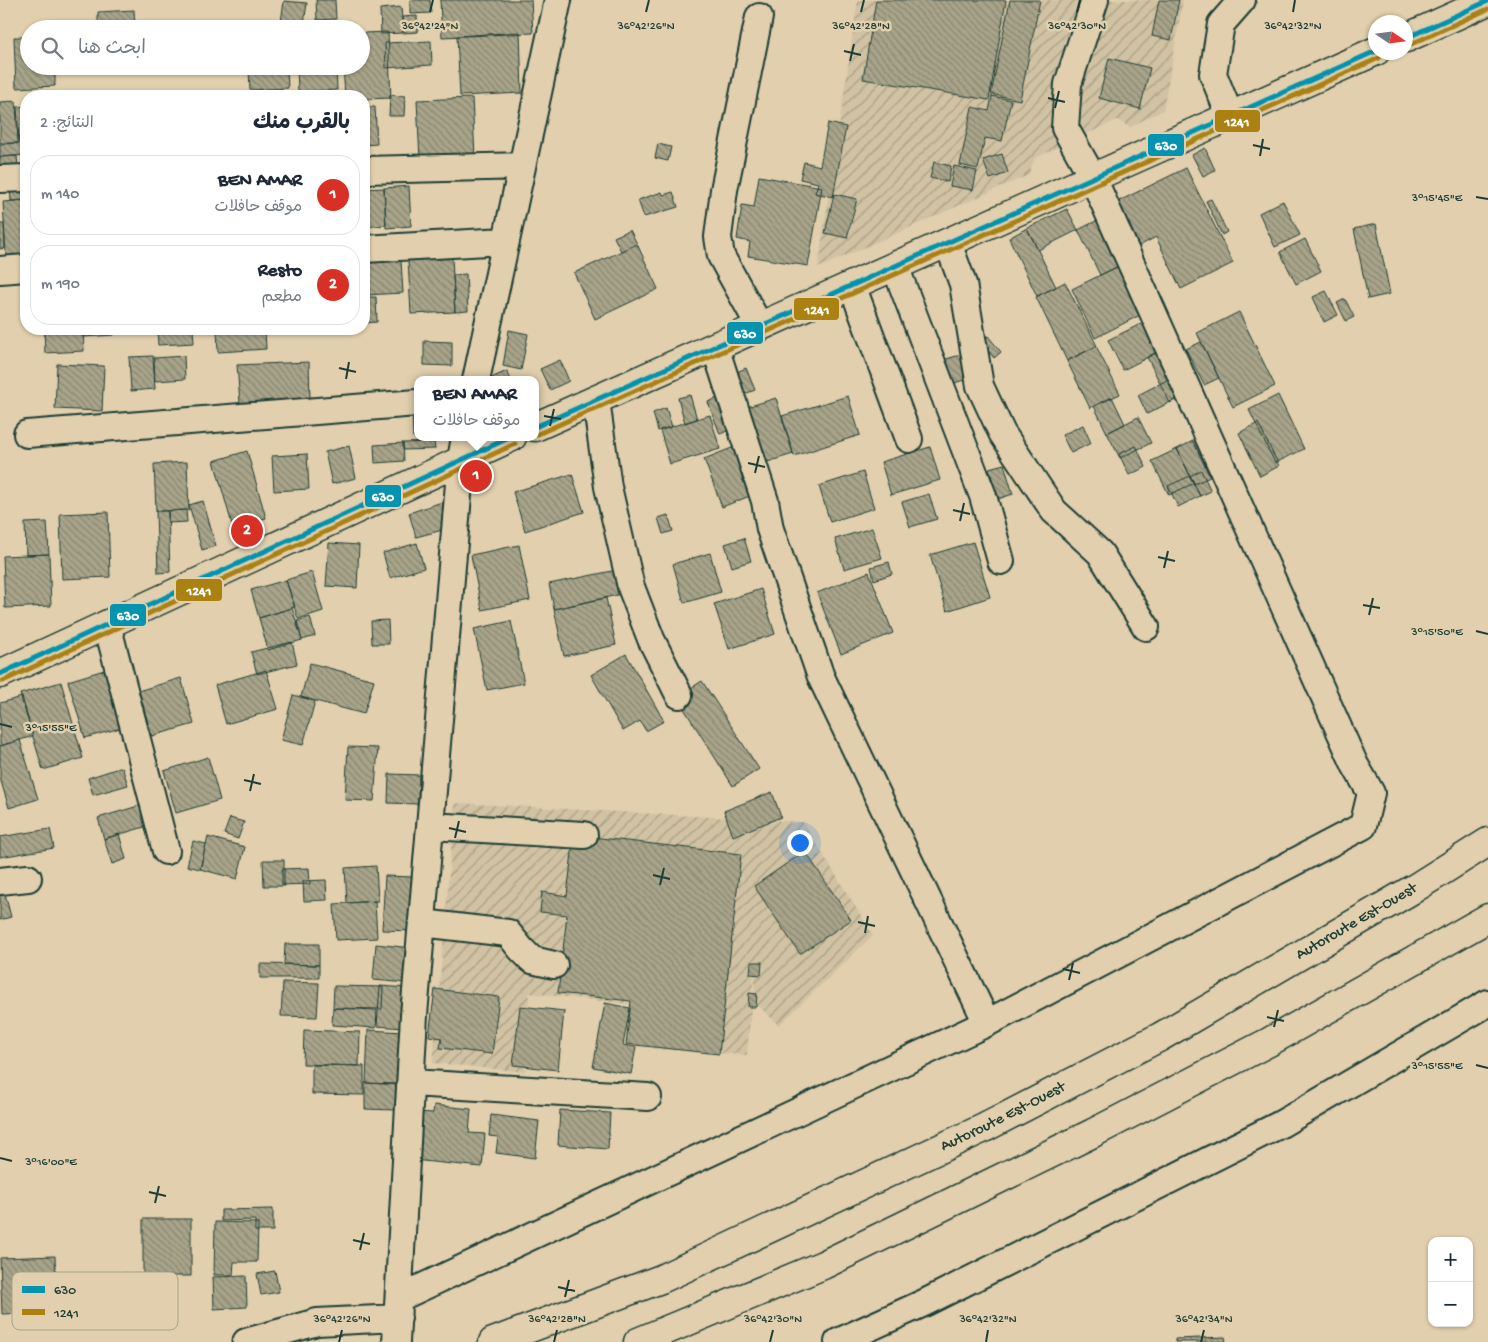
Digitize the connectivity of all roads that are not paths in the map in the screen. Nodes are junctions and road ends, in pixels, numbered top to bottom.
1 (558, 0) edge
2 (1095, 0) edge
3 (1242, 0) edge
4 (1488, 0) edge
5 (759, 17) dead end
6 (1413, 35) edge
7 (1368, 55) edge
8 (1230, 116) junction
9 (522, 166) junction
10 (370, 170) edge
11 (0, 178) edge
12 (20, 178) edge
13 (1093, 178) junction
14 (506, 241) junction
15 (948, 242) junction
16 (370, 249) edge
17 (895, 266) junction
18 (20, 268) edge
19 (0, 270) edge
20 (852, 285) junction
21 (760, 327) junction
22 (715, 347) junction
23 (477, 376) edge
24 (596, 400) junction
25 (414, 403) edge
26 (539, 425) edge
27 (27, 434) dead end
28 (908, 439) dead end
29 (496, 441) edge
30 (463, 449) edge
31 (1001, 561) dead end
32 (107, 624) junction
33 (1146, 627) dead end
34 (0, 674) edge
35 (679, 695) dead end
36 (430, 826) junction
37 (584, 835) dead end
38 (1488, 842) edge
39 (166, 852) dead end
40 (28, 878) dead end
41 (0, 881) edge
42 (1488, 918) edge
43 (422, 923) junction
44 (554, 965) dead end
45 (1488, 1003) edge
46 (988, 1023) junction
47 (411, 1083) junction
48 (648, 1097) dead end
49 (398, 1319) edge
50 (246, 1342) edge
51 (493, 1342) edge
52 (638, 1342) edge
53 (838, 1342) edge

1 - 9 street
2 - 13 street
3 - 8 street
4 - 6 main road
5 - 21 street
7 - 8 main road
8 - 13 main road
9 - 10 street
9 - 14 street
11 - 12 street
13 - 15 main road
13 - 46 street
14 - 16 street
14 - 23 street
15 - 17 main road
15 - 33 street
17 - 20 main road
17 - 31 street
18 - 19 street
20 - 21 main road
20 - 28 street
21 - 22 main road
22 - 24 main road
22 - 46 street
24 - 26 main road
24 - 35 street
25 - 27 street
29 - 30 main road
30 - 32 main road
30 - 36 street
32 - 34 main road
32 - 39 street
36 - 37 street
36 - 43 street
38 - 51 main road, Autoroute Est-Ouest
40 - 41 street
42 - 52 main road
43 - 44 street
43 - 47 street
45 - 53 street
46 - 49 street
47 - 48 street
47 - 49 street
49 - 50 street

